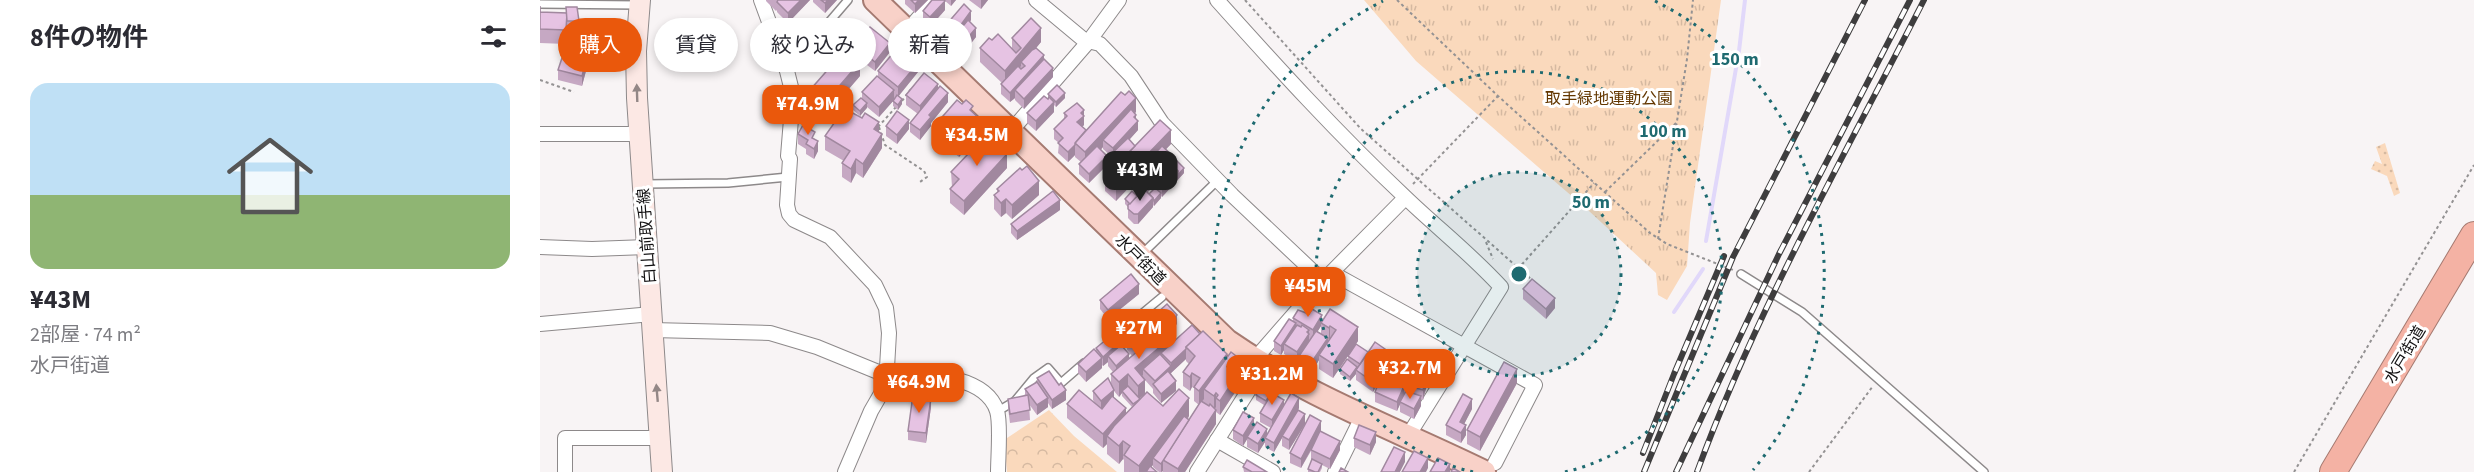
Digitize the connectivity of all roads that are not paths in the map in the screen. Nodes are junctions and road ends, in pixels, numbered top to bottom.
1 (761, 0) edge
2 (848, 0) edge
3 (875, 0) edge
4 (934, 0) edge
5 (1036, 0) edge
6 (1119, 0) edge
7 (1217, 0) edge
8 (640, 2) edge
9 (540, 4) edge
10 (768, 18) edge
11 (833, 18) edge
12 (895, 18) edge
13 (918, 18) edge
14 (1089, 41) junction
15 (787, 72) edge
16 (950, 72) edge
17 (1011, 132) junction
18 (540, 134) edge
19 (639, 134) junction
20 (788, 177) junction
21 (1218, 180) junction
22 (642, 184) junction
23 (1405, 198) junction
24 (2474, 235) edge
25 (540, 247) edge
26 (647, 247) junction
27 (1138, 257) junction
28 (2474, 268) edge
29 (1741, 274) road end
30 (1327, 277) junction
31 (1162, 297) dead end
32 (652, 322) junction
33 (540, 324) edge
34 (1111, 340) edge
35 (1465, 347) junction
36 (1094, 354) edge
37 (1259, 363) junction
38 (888, 374) junction
39 (998, 411) junction
40 (1363, 415) junction
41 (1408, 436) junction
42 (661, 438) junction
43 (1217, 440) junction
44 (1490, 467) edge
45 (565, 472) edge
46 (662, 472) edge
47 (845, 472) edge
48 (998, 472) edge
49 (1197, 472) edge
50 (1272, 472) edge
51 (1335, 472) edge
52 (1984, 472) edge
53 (2333, 472) edge
54 (2353, 472) edge

1 - 10 street
2 - 11 lane
3 - 12 main road, 水戸街道
4 - 13 street
5 - 14 street
6 - 14 street
7 - 23 street
8 - 9 lane
19 -> 8 main road, 白山前取手線
14 - 17 street
14 - 21 street
15 - 20 street
16 - 17 main road, 水戸街道
17 - 27 main road, 水戸街道
18 - 19 street
19 - 22 main road, 白山前取手線
20 - 22 lane
20 - 38 street
21 - 27 lane
21 - 30 street
22 - 26 main road, 白山前取手線
23 - 30 street
23 - 35 street
24 - 53 highway, 水戸街道
25 - 26 street
26 - 32 main road, 白山前取手線
27 - 37 main road, 水戸街道
28 - 54 highway, 水戸街道
29 - 52 lane
30 - 35 street
30 - 37 street
31 - 34 lane
32 - 33 street
32 - 38 street
42 -> 32 main road, 白山前取手線
35 - 41 street
35 - 44 street
36 - 39 lane
37 - 40 main road, 水戸街道
37 - 43 street
38 - 39 street
38 - 47 street
39 - 48 street
40 - 41 main road, 水戸街道
40 - 51 street
41 - 44 main road, 水戸街道
42 - 45 street
42 - 46 main road, 白山前取手線
43 - 49 street
43 - 50 street

